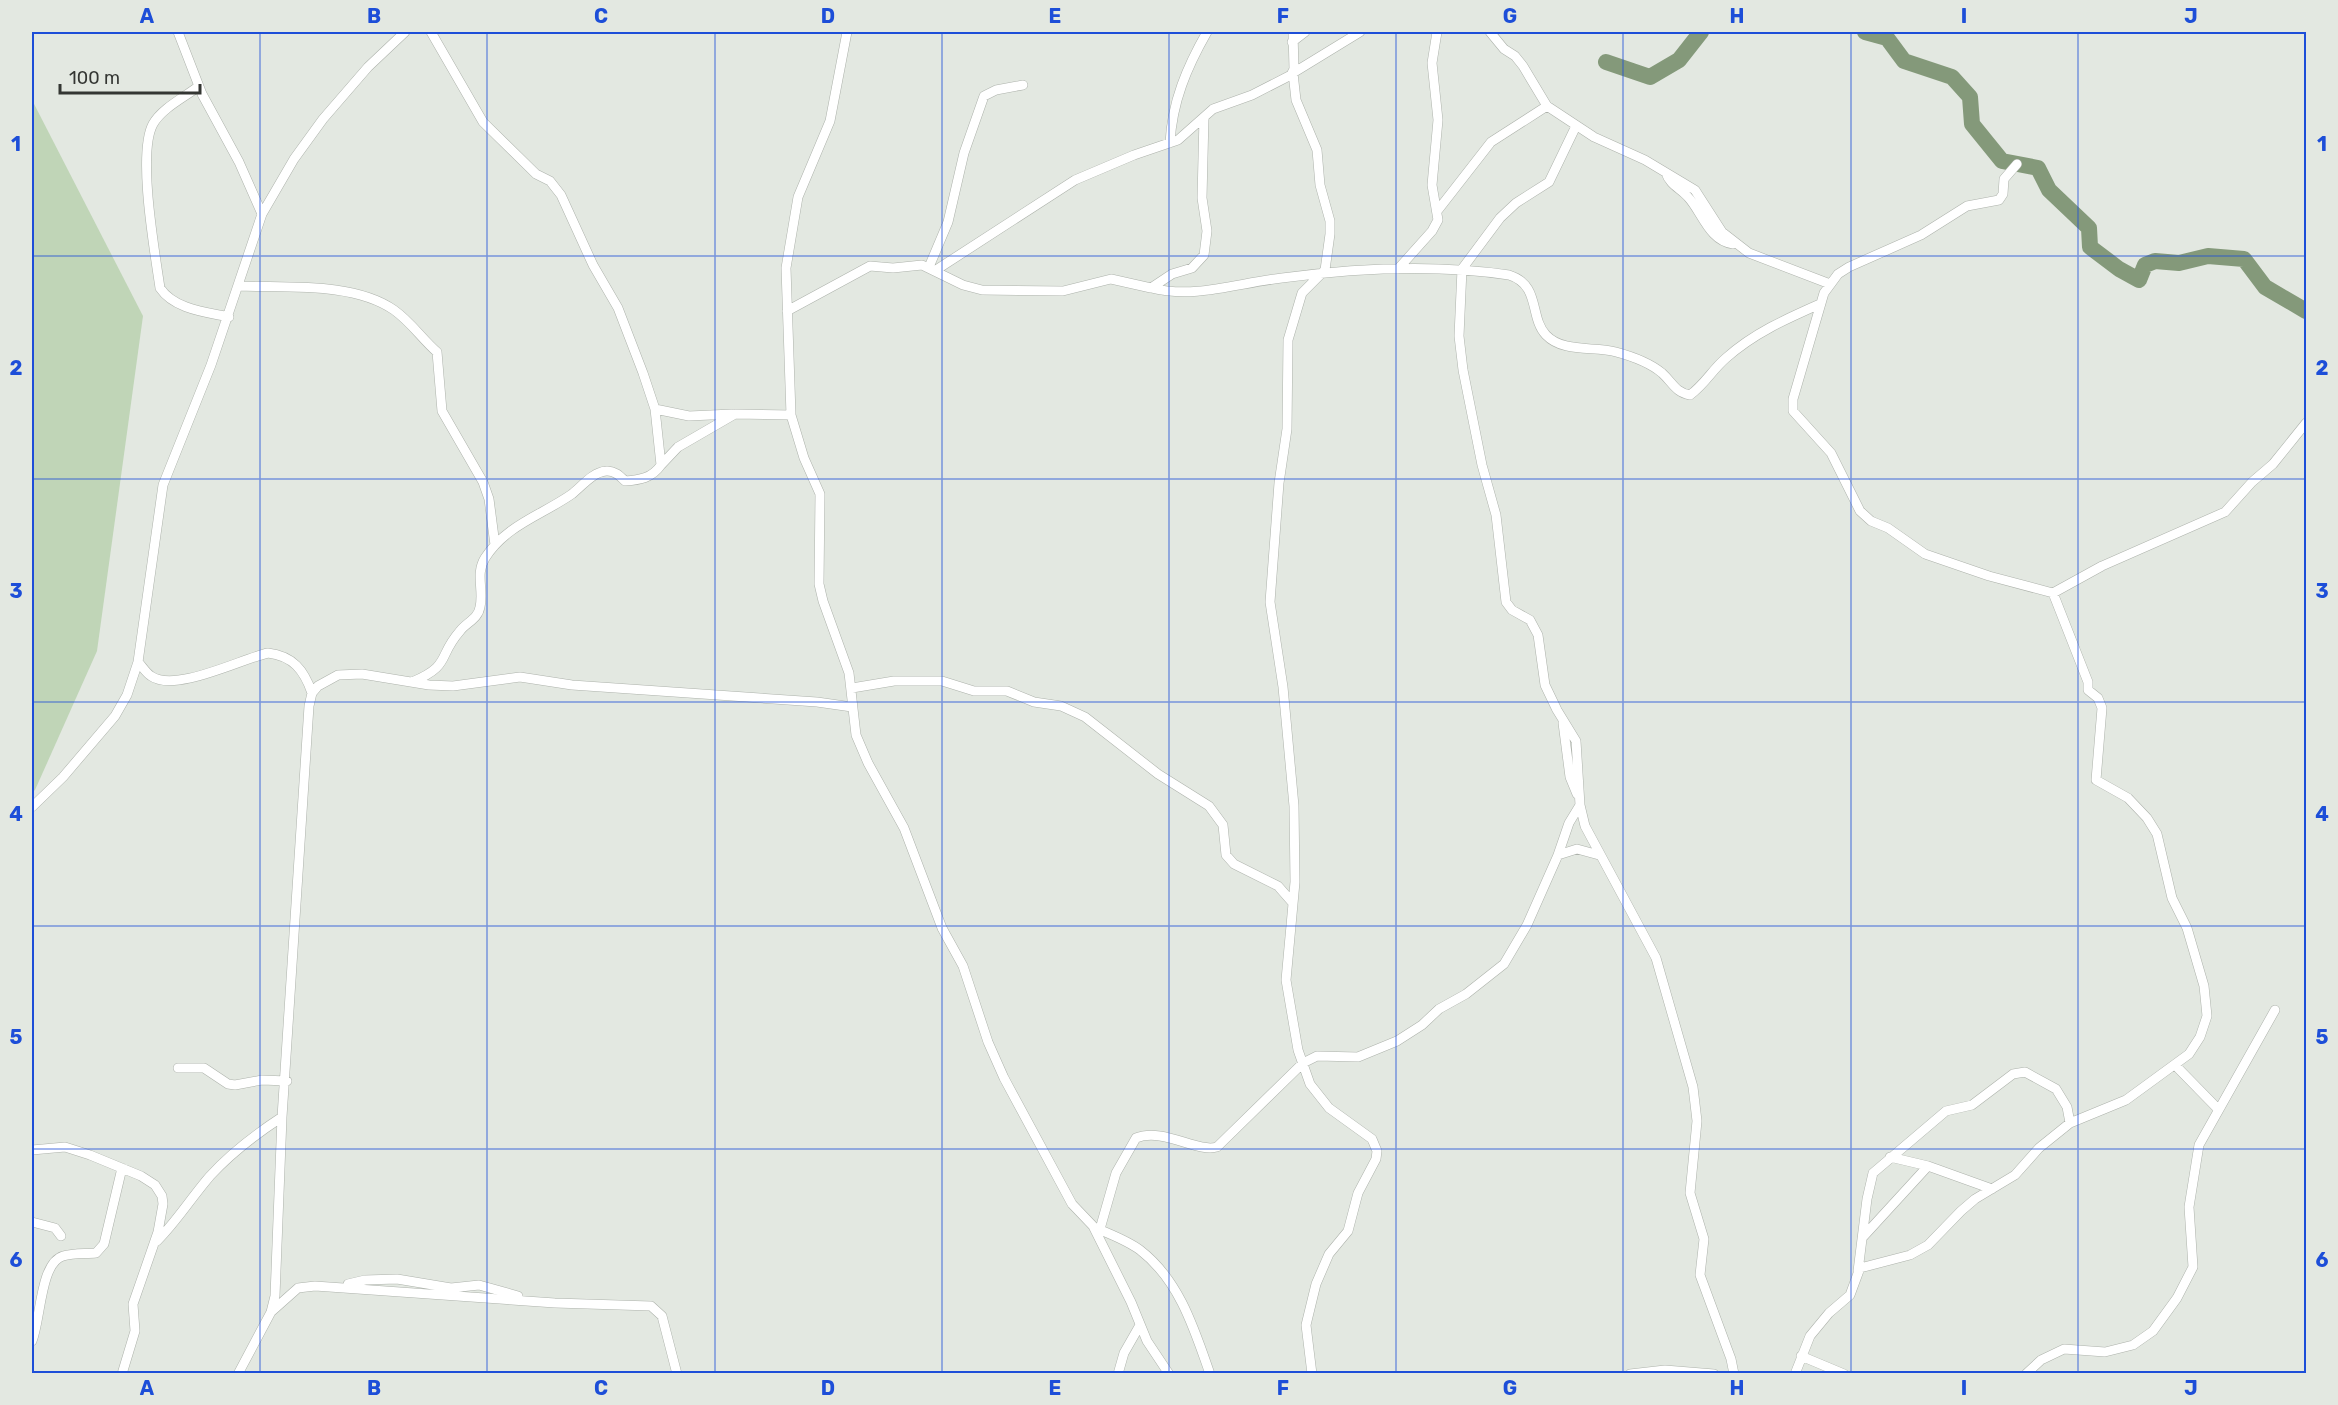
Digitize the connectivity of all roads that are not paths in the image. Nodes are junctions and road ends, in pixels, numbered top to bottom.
1 (178, 32) edge
2 (405, 32) edge
3 (431, 32) edge
4 (847, 32) edge
5 (1207, 32) edge
6 (1305, 32) edge
7 (1360, 32) edge
8 (1437, 32) edge
9 (1490, 32) edge
10 (1292, 37) edge
11 (1293, 73) junction
12 (1023, 85) dead end
13 (199, 86) junction
14 (1547, 106) junction
15 (1204, 117) junction
16 (1576, 126) junction
17 (1170, 143) junction
18 (2018, 164) dead end
19 (1438, 210) junction
20 (262, 214) junction
21 (933, 268) junction
22 (1398, 268) junction
23 (1462, 269) junction
24 (1322, 275) junction
25 (1830, 284) junction
26 (240, 286) junction
27 (1151, 288) junction
28 (1820, 304) junction
29 (787, 311) junction
30 (229, 317) junction
31 (655, 409) junction
32 (735, 414) junction
33 (791, 415) junction
34 (2307, 423) edge
35 (661, 465) junction
36 (495, 544) junction
37 (2053, 593) junction
38 (138, 662) junction
39 (412, 682) junction
40 (852, 687) junction
41 (312, 693) junction
42 (852, 707) junction
43 (1580, 802) junction
44 (32, 807) edge
45 (1558, 855) junction
46 (1599, 855) junction
47 (1292, 902) junction
48 (2276, 1010) dead end
49 (1304, 1063) junction
50 (2175, 1065) junction
51 (178, 1068) dead end
52 (286, 1081) junction
53 (2218, 1109) junction
54 (282, 1117) junction
55 (2070, 1123) junction
56 (32, 1150) edge
57 (1890, 1157) junction
58 (1928, 1166) junction
59 (122, 1168) junction
60 (1992, 1189) junction
61 (32, 1222) edge
62 (1097, 1228) junction
63 (61, 1236) dead end
64 (1862, 1238) junction
65 (155, 1243) junction
66 (1858, 1271) junction
67 (298, 1288) junction
68 (275, 1296) junction
69 (271, 1312) junction
70 (1140, 1325) junction
71 (32, 1341) edge
72 (1801, 1356) junction
73 (122, 1374) edge
74 (238, 1374) edge
75 (677, 1374) edge
76 (1118, 1374) edge
77 (1169, 1374) edge
78 (1210, 1374) edge
79 (1312, 1374) edge
80 (1630, 1374) edge
81 (1714, 1374) edge
82 (1734, 1374) edge
83 (1795, 1374) edge
84 (1844, 1374) edge
85 (2026, 1374) edge

1 - 13 street
2 - 20 street
3 - 31 street
4 - 29 street
5 - 17 street
6 - 10 street
7 - 11 street
8 - 19 street
9 - 14 street
10 - 11 street
11 - 15 street
11 - 24 street
12 - 21 street
13 - 20 street
13 - 30 street
14 - 16 street
14 - 19 street
15 - 17 street
15 - 27 street
16 - 23 street
16 - 25 street
17 - 21 street
18 - 25 street
19 - 22 street
20 - 26 street
21 - 27 street
21 - 29 street
22 - 23 street
22 - 24 street
23 - 28 street
23 - 43 street
24 - 27 street
24 - 47 street
25 - 28 street
26 - 30 street
26 - 36 street
28 - 37 street
29 - 33 street
30 - 38 street
31 - 32 street
31 - 35 street
32 - 33 street
32 - 35 street
33 - 40 street
34 - 37 street
35 - 36 street
36 - 39 street
37 - 50 street
38 - 41 street
38 - 44 street
39 - 41 street
39 - 42 street
40 - 42 street
40 - 47 street
41 - 52 street
42 - 62 street
43 - 45 street
43 - 46 street
45 - 46 street
45 - 49 street
46 - 82 street
47 - 49 street
48 - 53 street
49 - 62 street
49 - 79 street
50 - 53 street
50 - 55 street
51 - 52 street
52 - 54 street
53 - 85 street
54 - 65 street
54 - 68 street
55 - 57 street
55 - 60 street
56 - 59 street
57 - 58 street
57 - 64 street
58 - 60 street
58 - 64 street
59 - 65 street
59 - 71 street
60 - 66 street
61 - 63 street
62 - 70 street
62 - 78 street
64 - 66 street
65 - 73 street
66 - 72 street
67 - 68 street
67 - 69 street
67 - 75 street
68 - 69 street
69 - 74 street
70 - 76 street
70 - 77 street
72 - 83 street
72 - 84 street
80 - 81 street

